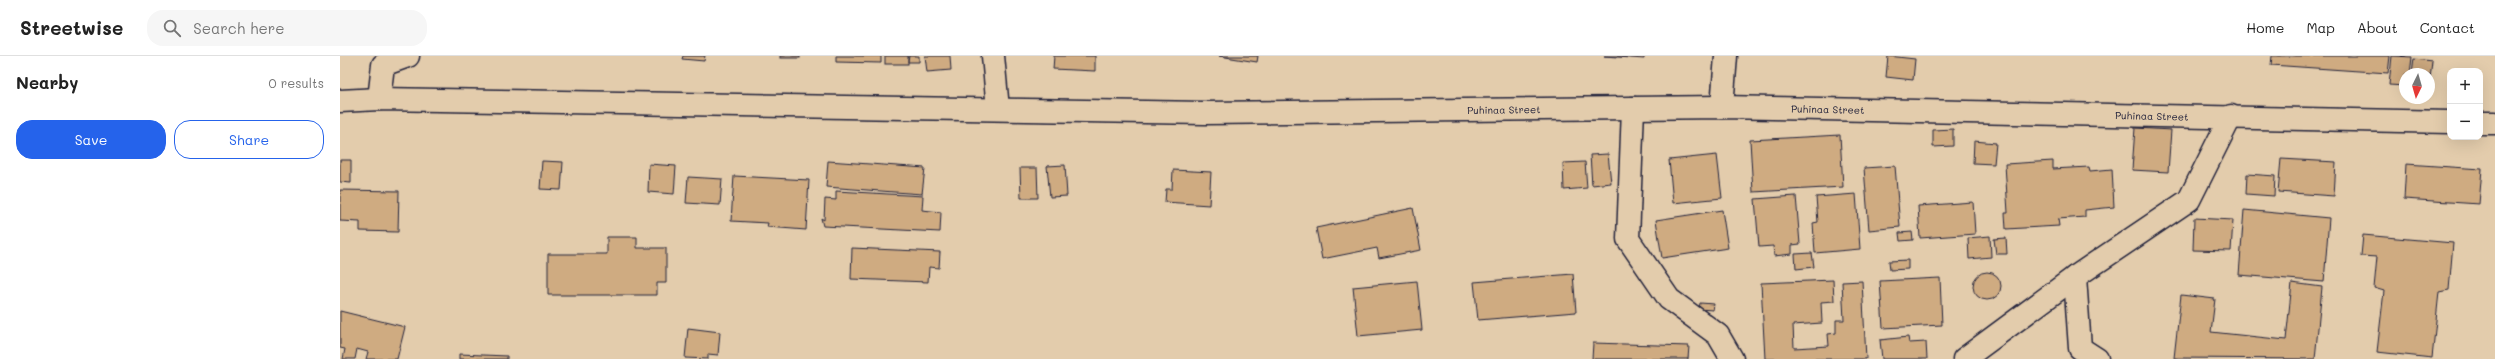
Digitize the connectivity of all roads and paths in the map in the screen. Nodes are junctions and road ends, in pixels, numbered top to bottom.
1 (408, 56) edge
2 (993, 56) edge
3 (1726, 56) edge
4 (379, 99) junction
5 (340, 101) edge
6 (1722, 107) junction
7 (1633, 108) junction
8 (998, 109) junction
9 (2231, 116) junction
10 (2447, 122) edge
11 (2483, 123) edge
12 (2495, 123) edge
13 (2075, 277) junction
14 (1732, 359) edge
15 (1964, 359) edge
16 (2097, 359) edge

1 - 4 street
2 - 8 street
3 - 6 street
4 - 5 street, Puhinaa Street
4 - 8 street, Puhinaa Street
6 - 7 street, Puhinaa Street
6 - 9 street, Puhinaa Street
7 - 8 street, Puhinaa Street
7 - 14 street
9 - 10 street, Puhinaa Street
9 - 13 street
11 - 12 street
13 - 15 street
13 - 16 street

